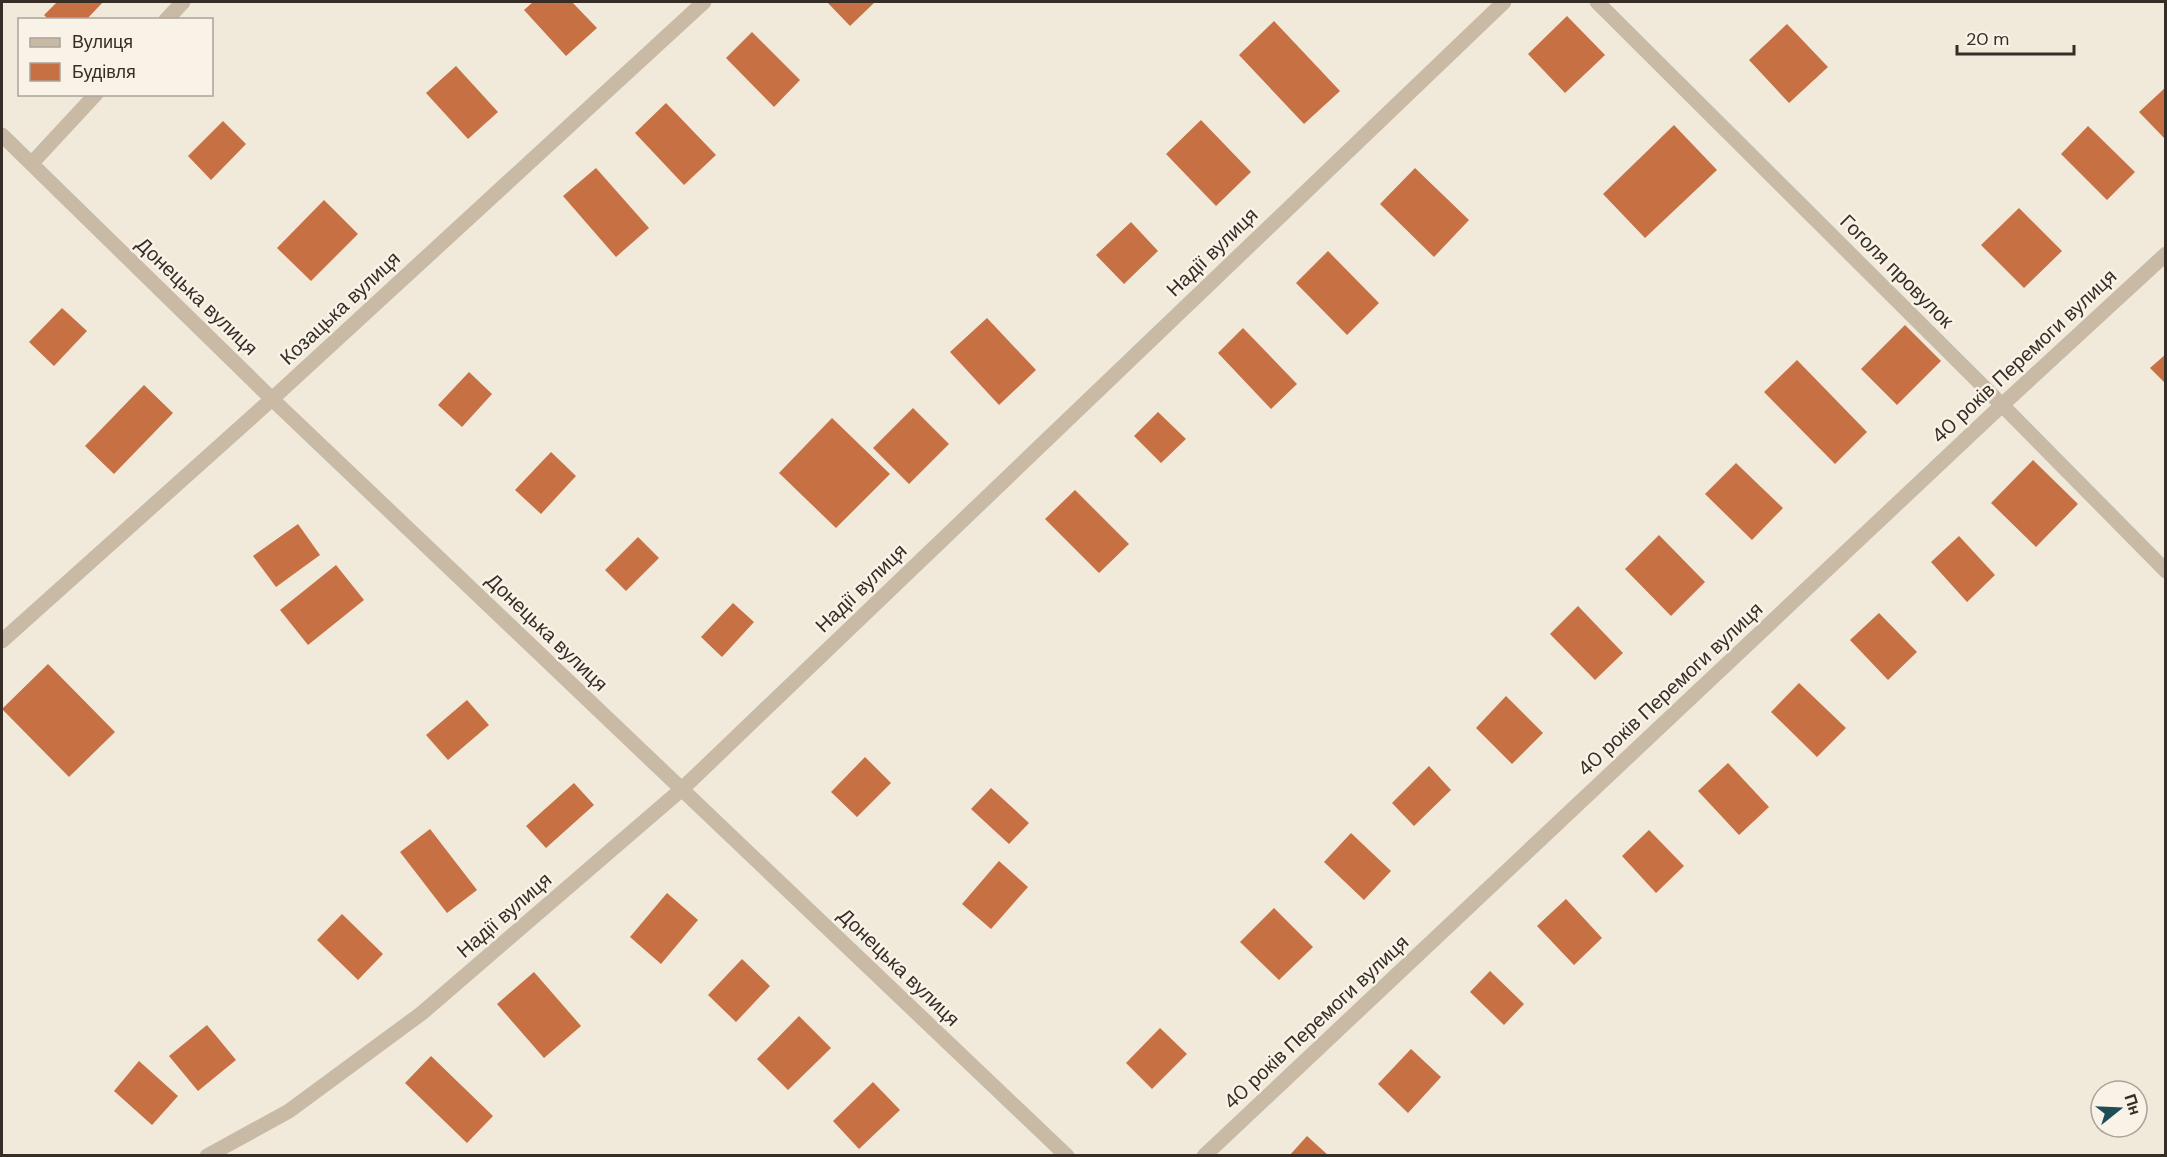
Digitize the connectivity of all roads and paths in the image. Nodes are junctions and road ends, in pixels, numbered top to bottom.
1 (183, 2) edge
2 (704, 2) edge
3 (1504, 2) edge
4 (1597, 2) edge
5 (168, 18) edge
6 (94, 96) edge
7 (2, 135) edge
8 (32, 163) junction
9 (2166, 254) edge
10 (272, 399) junction
11 (2002, 405) junction
12 (2166, 571) edge
13 (2, 641) edge
14 (682, 789) junction
15 (207, 1155) edge
16 (1067, 1155) edge
17 (1204, 1155) edge

1 - 5 street
2 - 10 street, Козацька вулиця
3 - 14 street, Надії вулиця
4 - 11 street, Гоголя провулок
6 - 8 street
7 - 8 street, Донецька вулиця
8 - 10 street, Донецька вулиця
9 - 11 street, 40 років Перемоги вулиця
10 - 13 street, Козацька вулиця
10 - 14 street, Донецька вулиця
11 - 12 street, Гоголя провулок
11 - 17 street, 40 років Перемоги вулиця
14 - 15 street, Надії вулиця
14 - 16 street, Донецька вулиця

